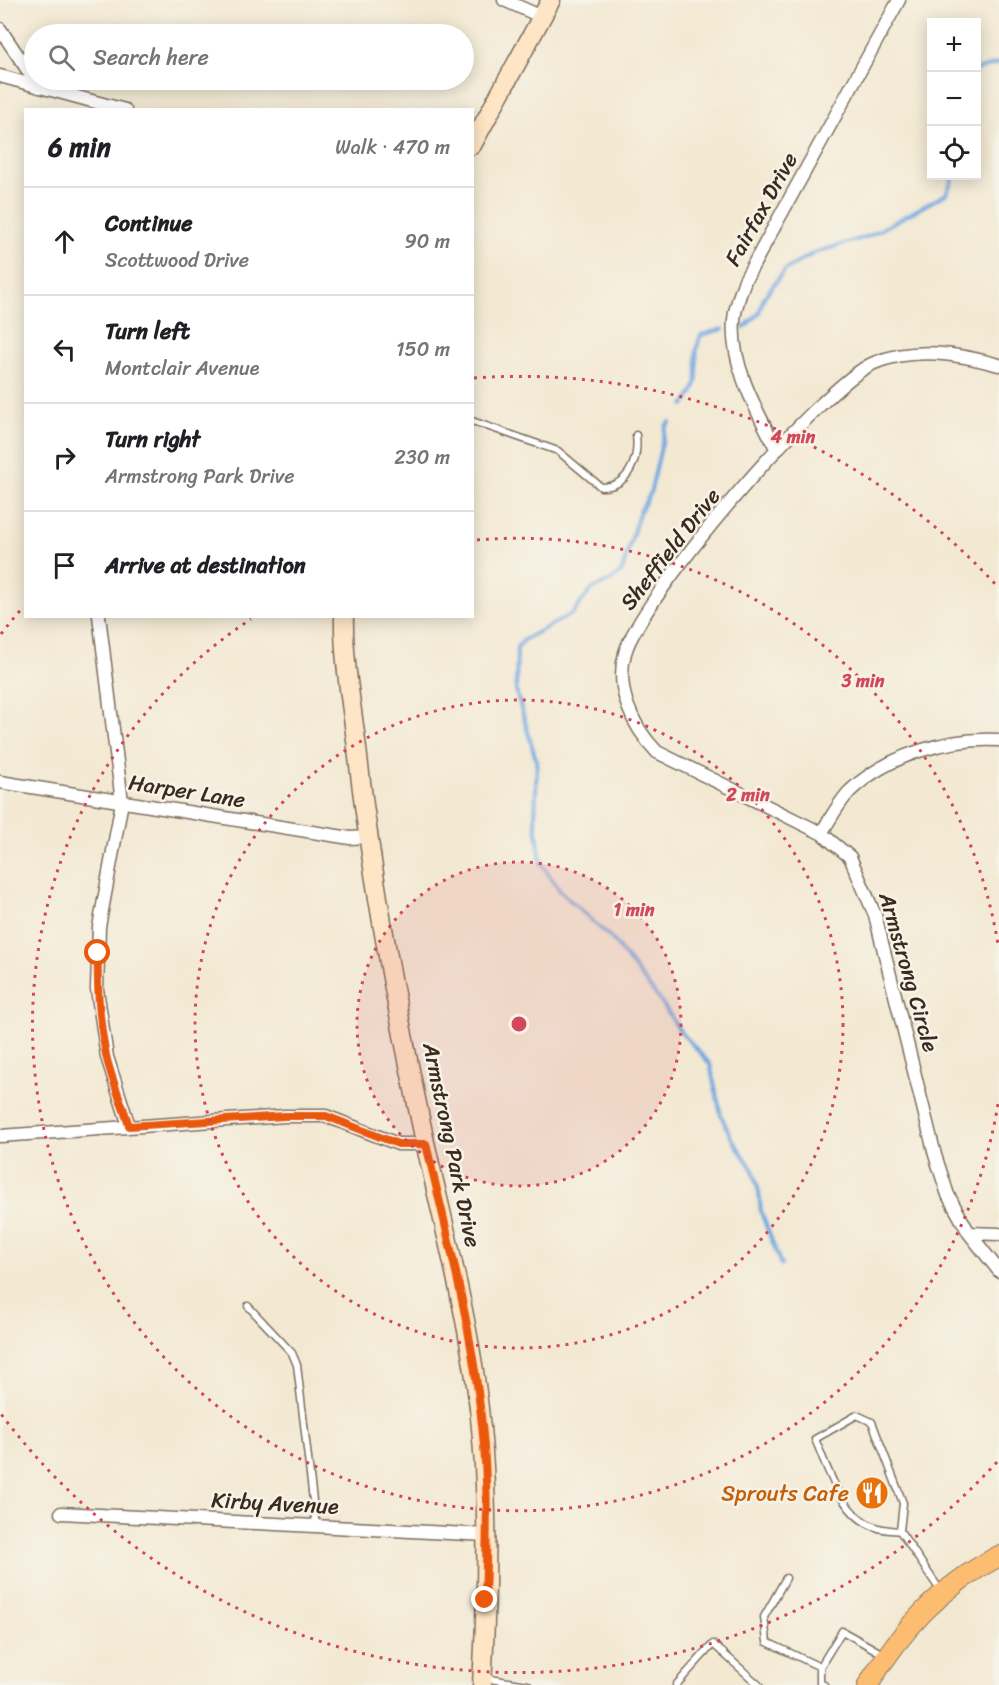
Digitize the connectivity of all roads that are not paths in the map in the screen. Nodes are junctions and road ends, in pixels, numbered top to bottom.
1 (504, 0) edge
2 (551, 0) edge
3 (899, 0) edge
4 (542, 17) junction
5 (0, 29) edge
6 (24, 65) edge
7 (0, 76) edge
8 (24, 83) edge
9 (50, 90) edge
10 (118, 108) edge
11 (474, 141) edge
12 (999, 365) edge
13 (474, 422) edge
14 (636, 435) dead end
15 (777, 450) junction
16 (99, 618) edge
17 (344, 618) edge
18 (999, 740) edge
19 (0, 782) edge
20 (122, 801) junction
21 (821, 833) junction
22 (367, 837) junction
23 (129, 1126) junction
24 (0, 1136) edge
25 (426, 1144) junction
26 (969, 1233) junction
27 (999, 1234) edge
28 (999, 1271) edge
29 (248, 1306) dead end
30 (61, 1513) dead end
31 (316, 1526) junction
32 (900, 1531) junction
33 (487, 1535) junction
34 (999, 1556) edge
35 (786, 1578) dead end
36 (942, 1593) junction
37 (886, 1656) junction
38 (820, 1667) junction
39 (483, 1682) edge
40 (528, 1685) edge
41 (676, 1685) edge
42 (759, 1685) edge
43 (824, 1685) edge
44 (868, 1685) edge

1 - 4 street
2 - 4 main road
3 - 15 street, Fairfax Drive
4 - 11 main road
5 - 6 street
7 - 8 street
9 - 10 street
12 - 15 street, Sheffield Drive
13 - 14 lane
15 - 21 street, Sheffield Drive
16 - 20 street
17 - 22 main road, Armstrong Park Drive
18 - 21 street
19 - 20 street, Harper Lane
20 - 22 street, Harper Lane
20 - 23 street
21 - 26 street, Armstrong Circle
22 - 25 main road, Armstrong Park Drive
23 - 24 street
23 - 25 street
25 - 33 main road, Armstrong Park Drive
26 - 27 street
26 - 28 street, Armstrong Circle
29 - 31 lane
30 - 31 street, Kirby Avenue
31 - 33 street, Kirby Avenue
32 - 32 lane
32 - 36 lane
33 - 39 main road, Armstrong Park Drive
34 - 36 main road
35 - 38 lane
36 - 37 main road
37 - 38 lane
37 - 44 main road
38 - 43 lane
39 - 40 lane
41 - 42 lane

